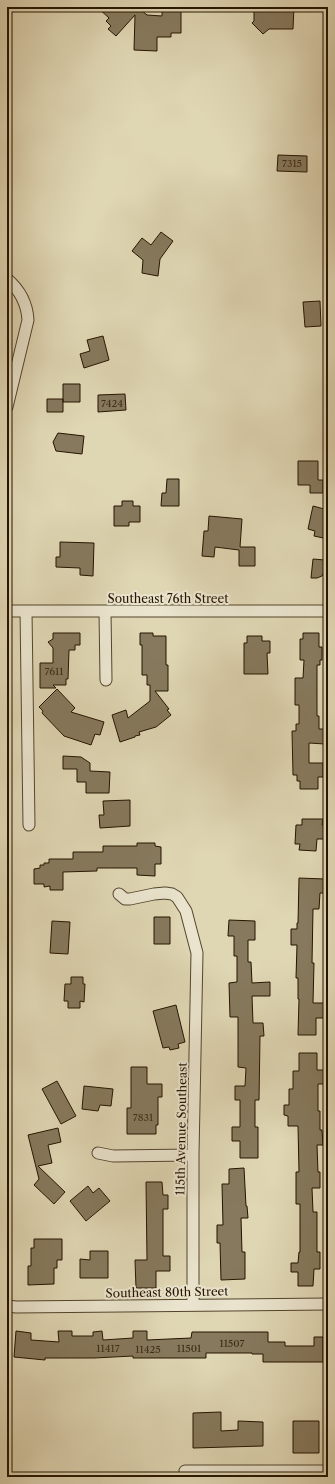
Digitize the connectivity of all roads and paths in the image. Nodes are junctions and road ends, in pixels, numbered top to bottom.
1 (7, 279) edge
2 (7, 407) edge
3 (7, 611) edge
4 (26, 611) junction
5 (105, 611) junction
6 (328, 611) edge
7 (106, 680) dead end
8 (29, 825) dead end
9 (119, 894) dead end
10 (98, 1153) dead end
11 (193, 1155) junction
12 (328, 1304) edge
13 (193, 1305) junction
14 (7, 1306) edge
15 (328, 1471) edge
16 (185, 1474) edge

1 - 2 street
3 - 4 street, Southeast 76th Street
4 - 5 street, Southeast 76th Street
4 - 8 street
5 - 6 street, Southeast 76th Street
5 - 7 street
9 - 11 street, 115th Avenue Southeast
10 - 11 street
11 - 13 street, 115th Avenue Southeast
12 - 13 street, Southeast 80th Street
13 - 14 street, Southeast 80th Street
15 - 16 street

